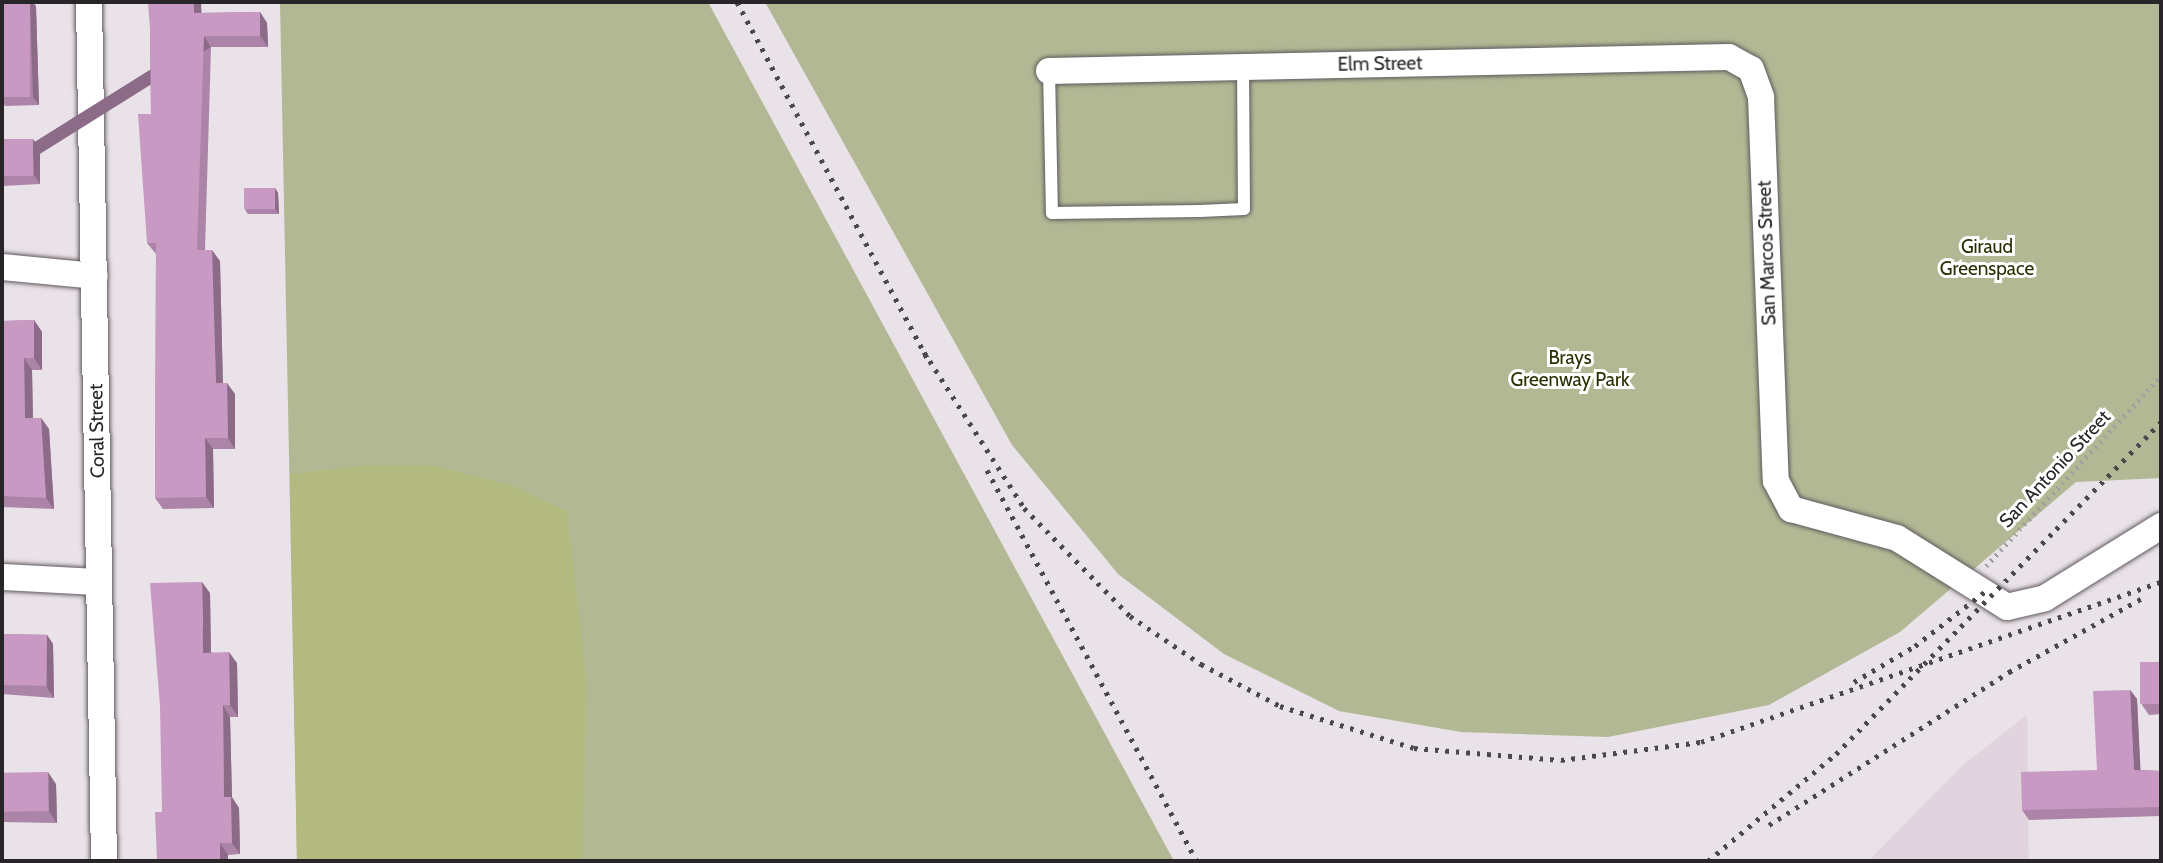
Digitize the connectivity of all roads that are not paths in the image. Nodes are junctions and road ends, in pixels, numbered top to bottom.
1 (89, 2) edge
2 (1711, 55) joint
3 (1243, 67) junction
4 (1049, 71) joint
5 (2, 267) edge
6 (95, 276) junction
7 (2161, 526) edge
8 (2, 577) edge
9 (98, 582) junction
10 (104, 861) edge

1 - 6 street, Coral Street
2 - 3 street, Elm Street
2 - 7 street, San Marcos Street
3 - 4 street, Elm Street
3 - 4 lane
5 - 6 street
6 - 9 street, Coral Street
8 - 9 street
9 - 10 street, Coral Street

